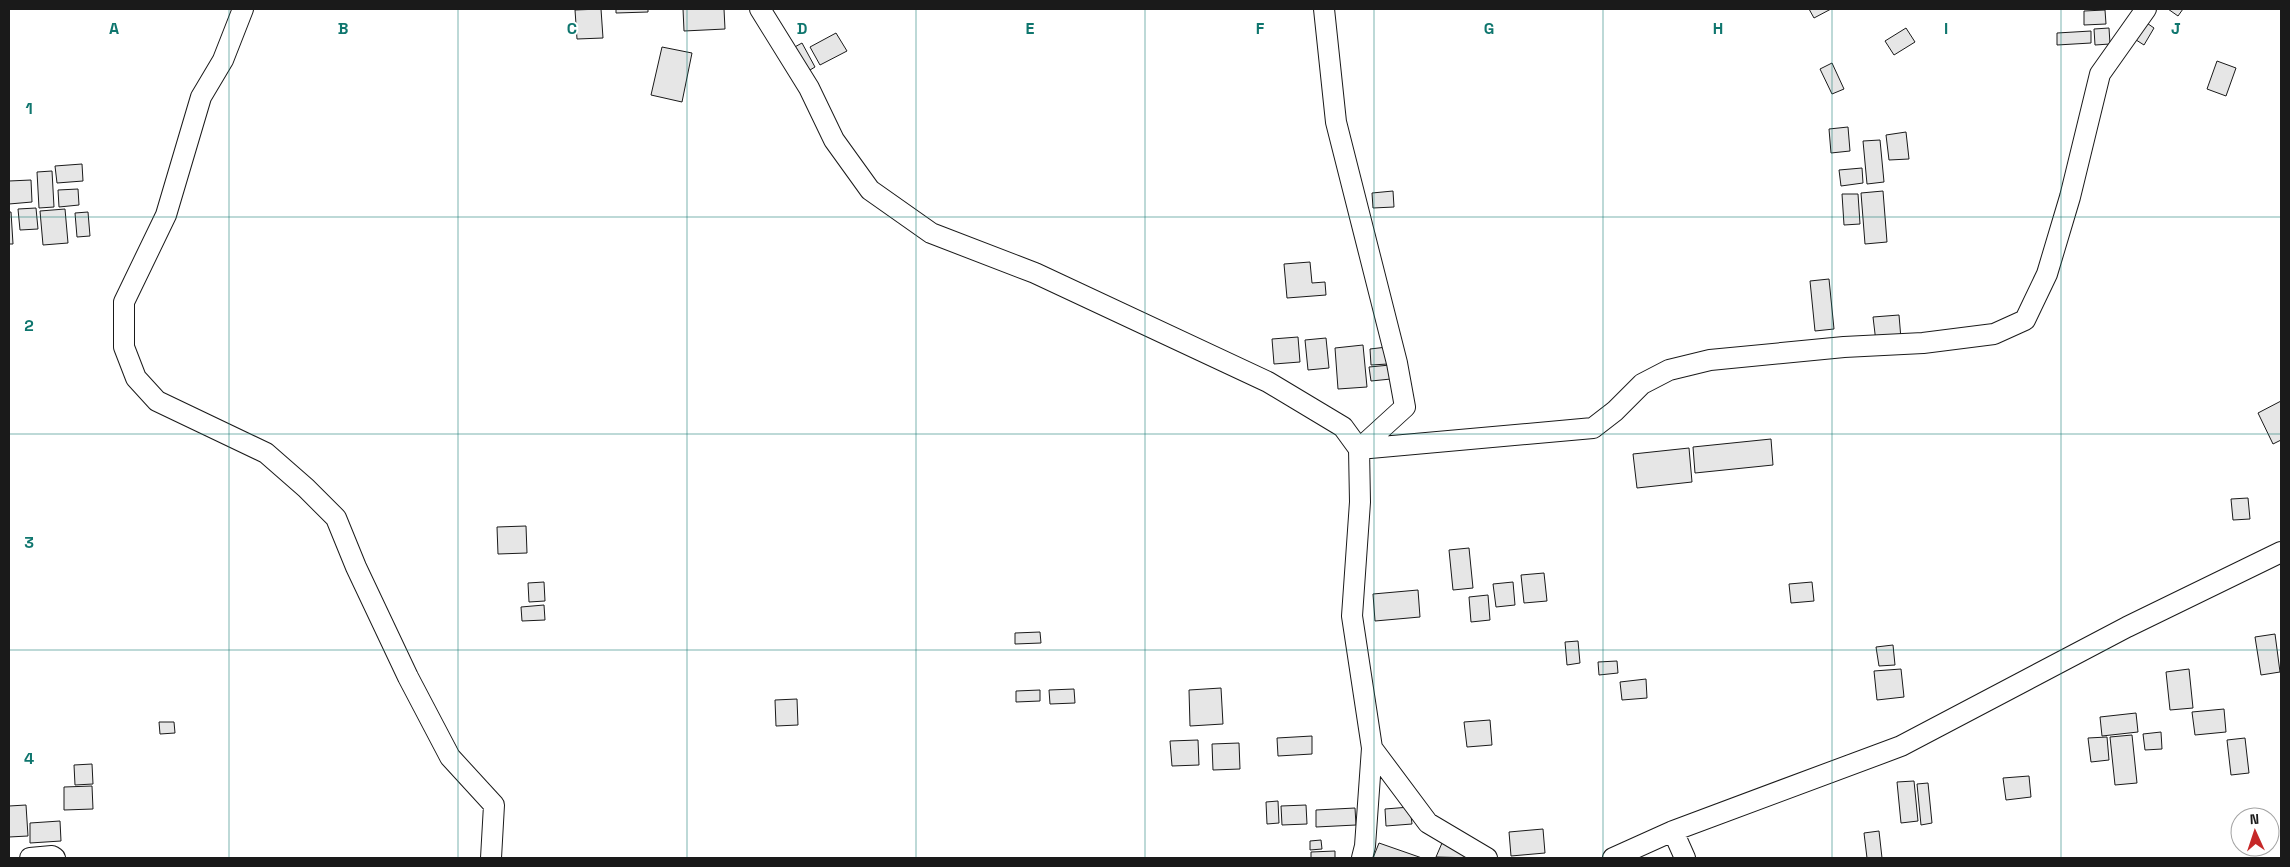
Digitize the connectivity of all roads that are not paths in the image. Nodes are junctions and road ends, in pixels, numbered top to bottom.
1 (243, 9) edge
2 (760, 9) edge
3 (1324, 9) edge
4 (2146, 9) edge
5 (1359, 449) junction
6 (2281, 552) edge
7 (1372, 748) junction
8 (1673, 831) junction
9 (30, 858) edge
10 (55, 858) edge
11 (492, 858) edge
12 (1362, 858) edge
13 (1487, 858) edge
14 (1613, 858) edge
15 (1685, 858) edge

1 - 11 street
2 - 5 street
3 - 5 street
4 - 5 street
5 - 7 street
6 - 8 street
7 - 12 street
7 - 13 street
8 - 14 street
8 - 15 street
9 - 10 street

